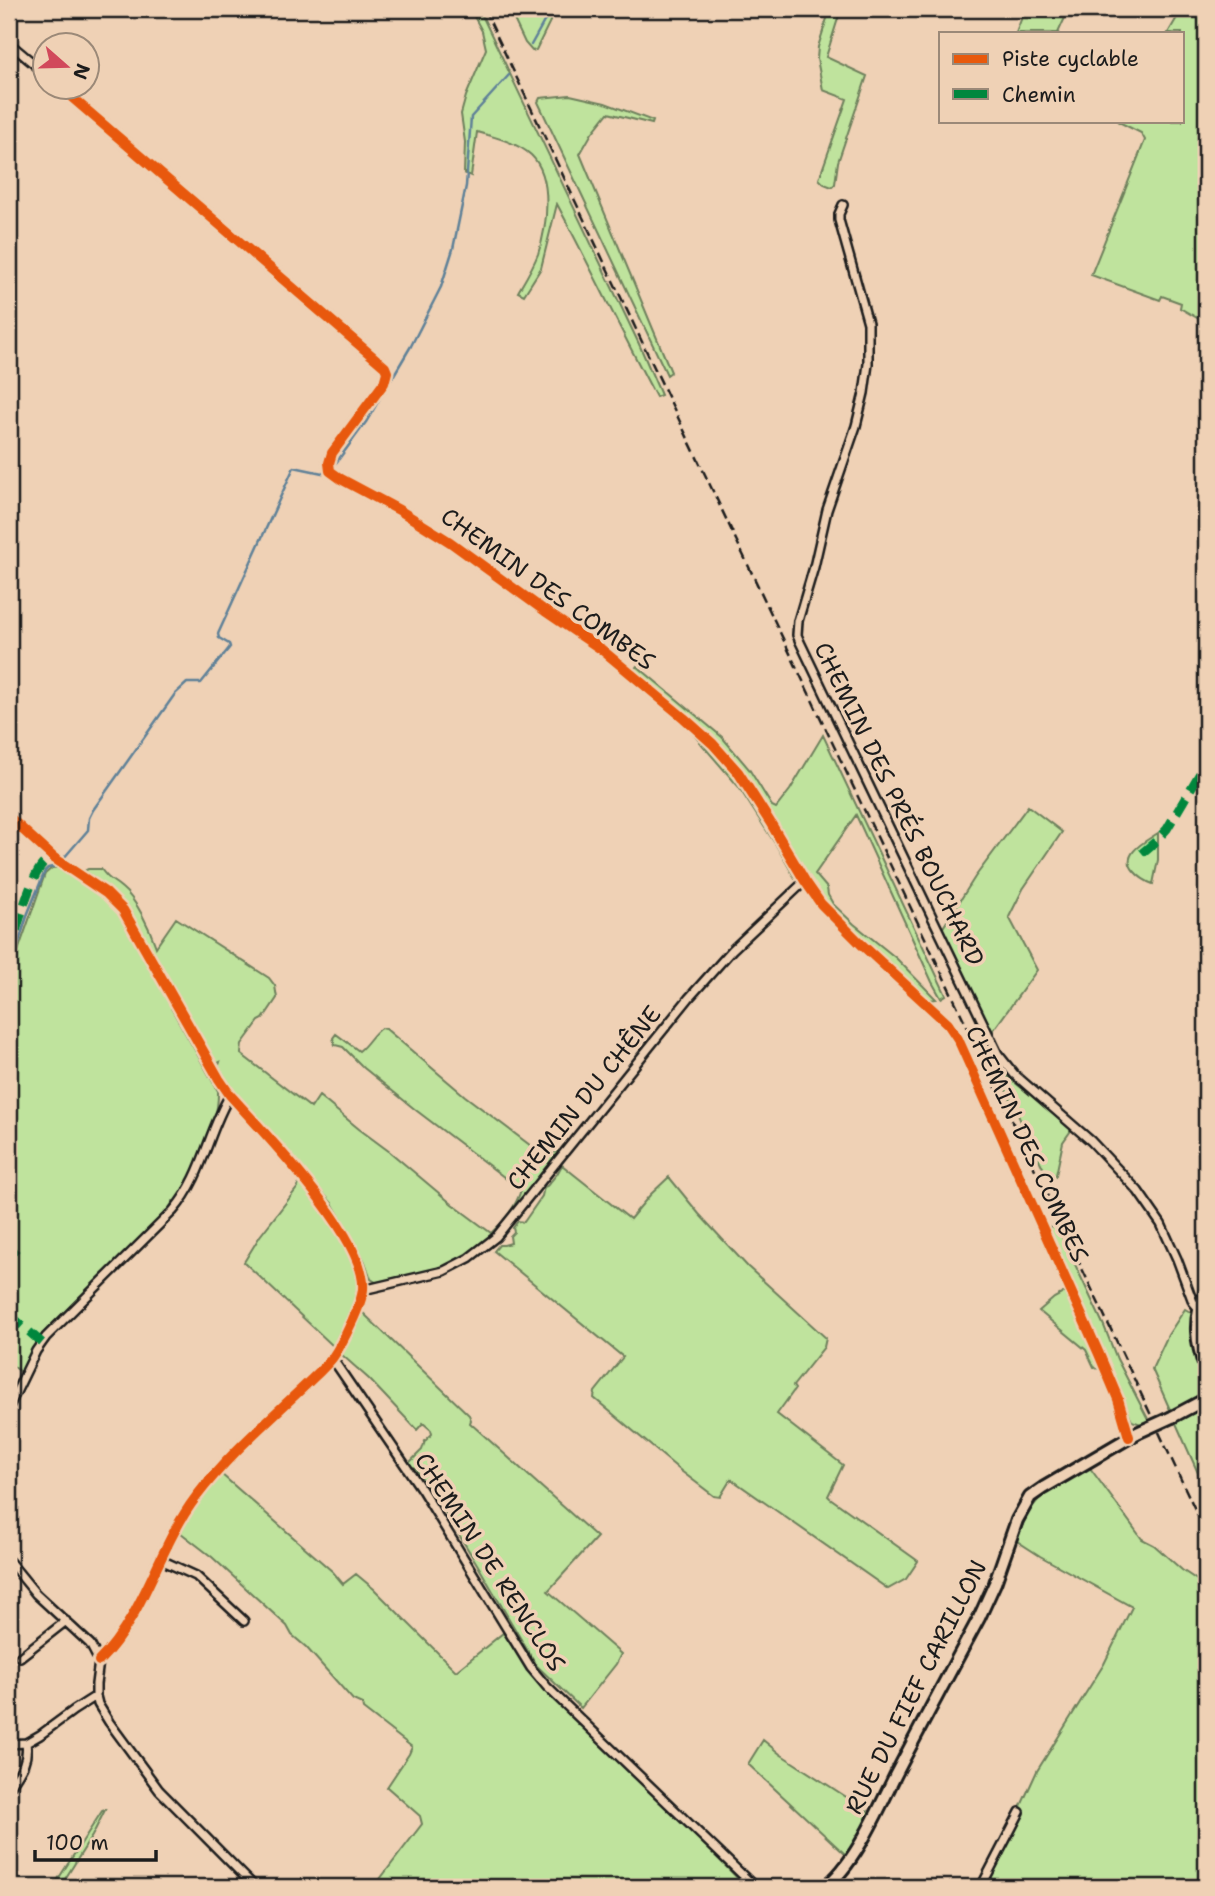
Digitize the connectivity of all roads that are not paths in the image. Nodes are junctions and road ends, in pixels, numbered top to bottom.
1 (9, 43) edge
2 (32, 62) edge
3 (77, 102) edge
4 (843, 205) dead end
5 (9, 817) edge
6 (805, 881) junction
7 (230, 1095) junction
8 (363, 1290) junction
9 (1206, 1292) edge
10 (1199, 1309) junction
11 (332, 1358) junction
12 (1206, 1370) edge
13 (1206, 1399) edge
14 (9, 1407) edge
15 (1133, 1435) junction
16 (9, 1560) edge
17 (162, 1560) junction
18 (66, 1621) junction
19 (244, 1621) dead end
20 (20, 1657) dead end
21 (99, 1661) junction
22 (96, 1696) junction
23 (26, 1743) junction
24 (9, 1744) edge
25 (9, 1788) edge
26 (1020, 1812) dead end
27 (255, 1887) edge
28 (755, 1887) edge
29 (825, 1887) edge
30 (981, 1887) edge

1 - 2 street
3 - 6 street, CHEMIN DES COMBES
4 - 10 street, CHEMIN DES PRÉS BOUCHARD
5 - 7 street
6 - 8 street, CHEMIN DU CHÊNE
6 - 15 street, CHEMIN DES COMBES
7 - 8 street
7 - 14 street
8 - 11 street
9 - 10 street
10 - 12 street
11 - 17 street
11 - 28 street, CHEMIN DE RENCLOS
13 - 15 street, RUE DU FIEF CARILLON, bridge
15 - 29 street, RUE DU FIEF CARILLON
16 - 18 street
17 - 19 street
17 - 21 street
18 - 20 street
18 - 21 street
21 - 22 street
22 - 23 street
22 - 27 street
23 - 24 street
23 - 25 street
26 - 30 street

